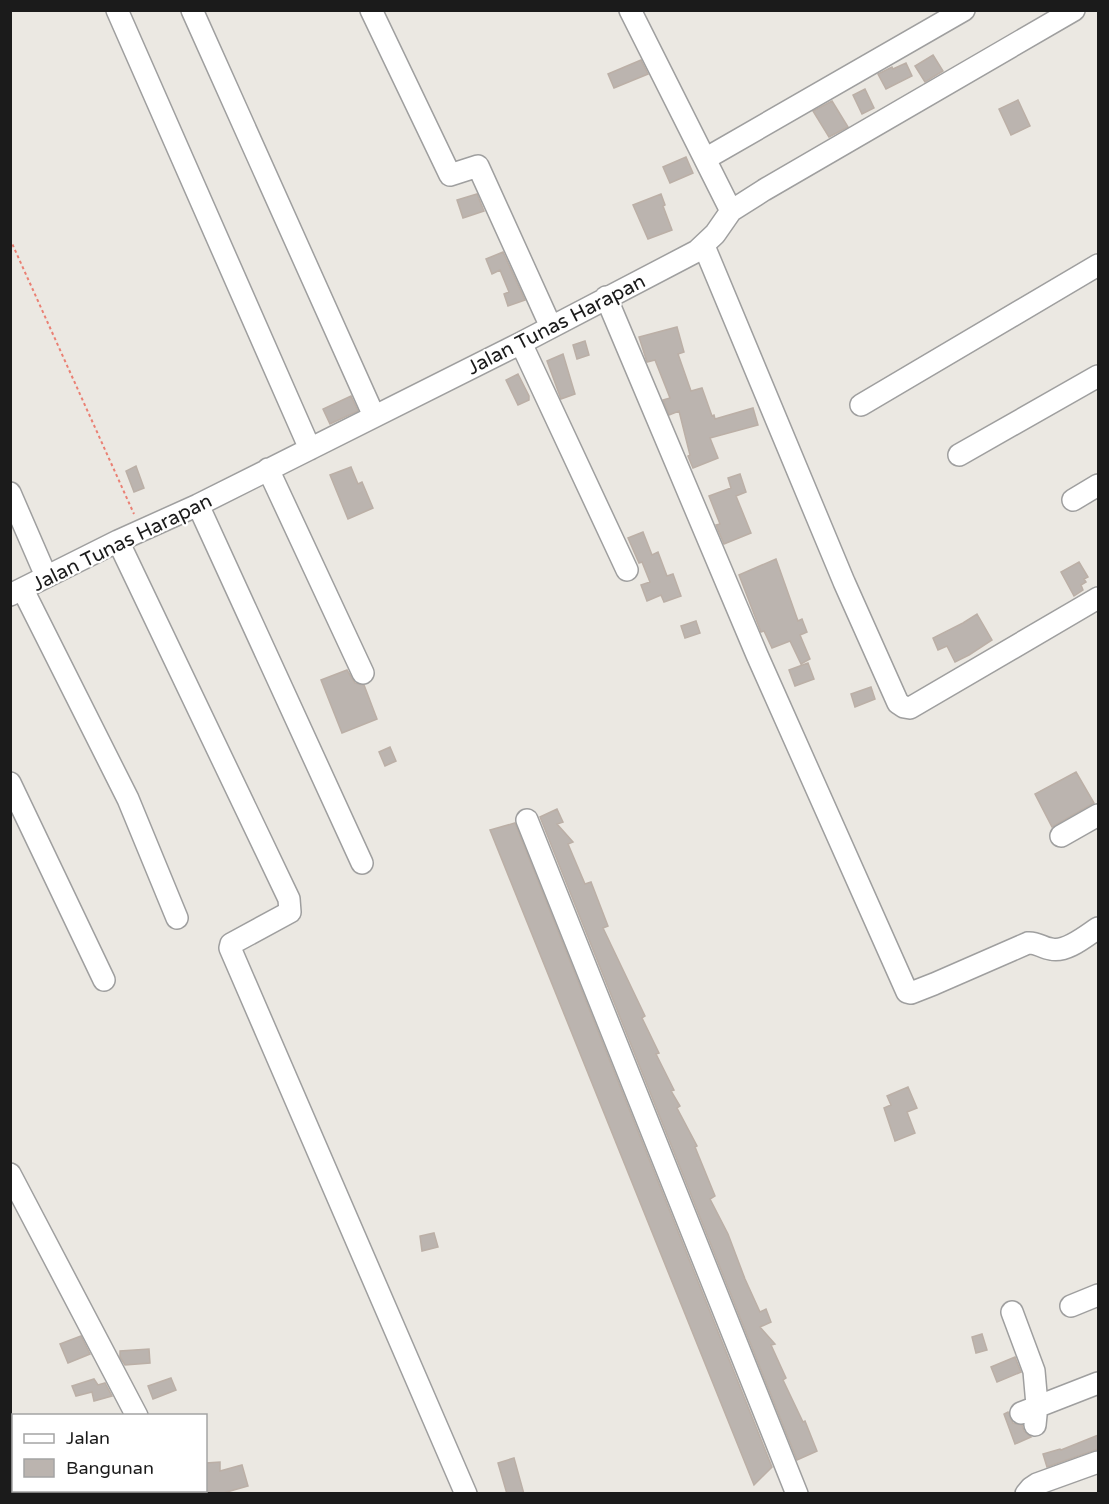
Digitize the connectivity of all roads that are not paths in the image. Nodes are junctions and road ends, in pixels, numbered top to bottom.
1 (117, 10) edge
2 (192, 10) edge
3 (371, 10) edge
4 (630, 10) edge
5 (964, 10) edge
6 (1074, 10) edge
7 (705, 159) junction
8 (731, 211) junction
9 (704, 246) junction
10 (1098, 266) edge
11 (606, 297) junction
12 (550, 327) junction
13 (521, 343) junction
14 (1098, 376) edge
15 (861, 405) dead end
16 (374, 417) junction
17 (310, 449) junction
18 (959, 455) dead end
19 (268, 470) junction
20 (1098, 485) edge
21 (10, 493) edge
22 (1073, 500) dead end
23 (198, 505) junction
24 (118, 541) junction
25 (627, 570) dead end
26 (46, 576) junction
27 (17, 593) edge
28 (1098, 598) edge
29 (363, 674) dead end
30 (10, 783) edge
31 (1098, 815) edge
32 (527, 820) dead end
33 (1061, 836) dead end
34 (362, 863) dead end
35 (177, 918) dead end
36 (1098, 928) edge
37 (104, 980) dead end
38 (10, 1174) edge
39 (1098, 1295) edge
40 (1071, 1306) dead end
41 (1012, 1312) dead end
42 (1098, 1383) edge
43 (136, 1414) edge
44 (1098, 1462) edge
45 (466, 1494) edge
46 (797, 1494) edge
47 (1026, 1494) edge

1 - 17 street
2 - 16 street
3 - 12 street
4 - 7 street
5 - 7 street
6 - 8 street, Jalan Tunas Harapan
7 - 8 street
8 - 9 street, Jalan Tunas Harapan
9 - 11 street, Jalan Tunas Harapan
9 - 28 street
10 - 15 street
11 - 12 street, Jalan Tunas Harapan
11 - 36 street
12 - 13 street, Jalan Tunas Harapan
13 - 16 street, Jalan Tunas Harapan
13 - 25 street
14 - 18 street
16 - 17 street, Jalan Tunas Harapan
17 - 19 street, Jalan Tunas Harapan
19 - 23 street, Jalan Tunas Harapan
19 - 29 street
20 - 22 street
21 - 26 street
23 - 24 street, Jalan Tunas Harapan
23 - 34 street
24 - 26 street, Jalan Tunas Harapan
24 - 45 street
26 - 27 street, Jalan Tunas Harapan
27 - 35 street
30 - 37 street
31 - 33 street
32 - 46 street
38 - 43 street
39 - 40 street
41 - 42 street
44 - 47 street

